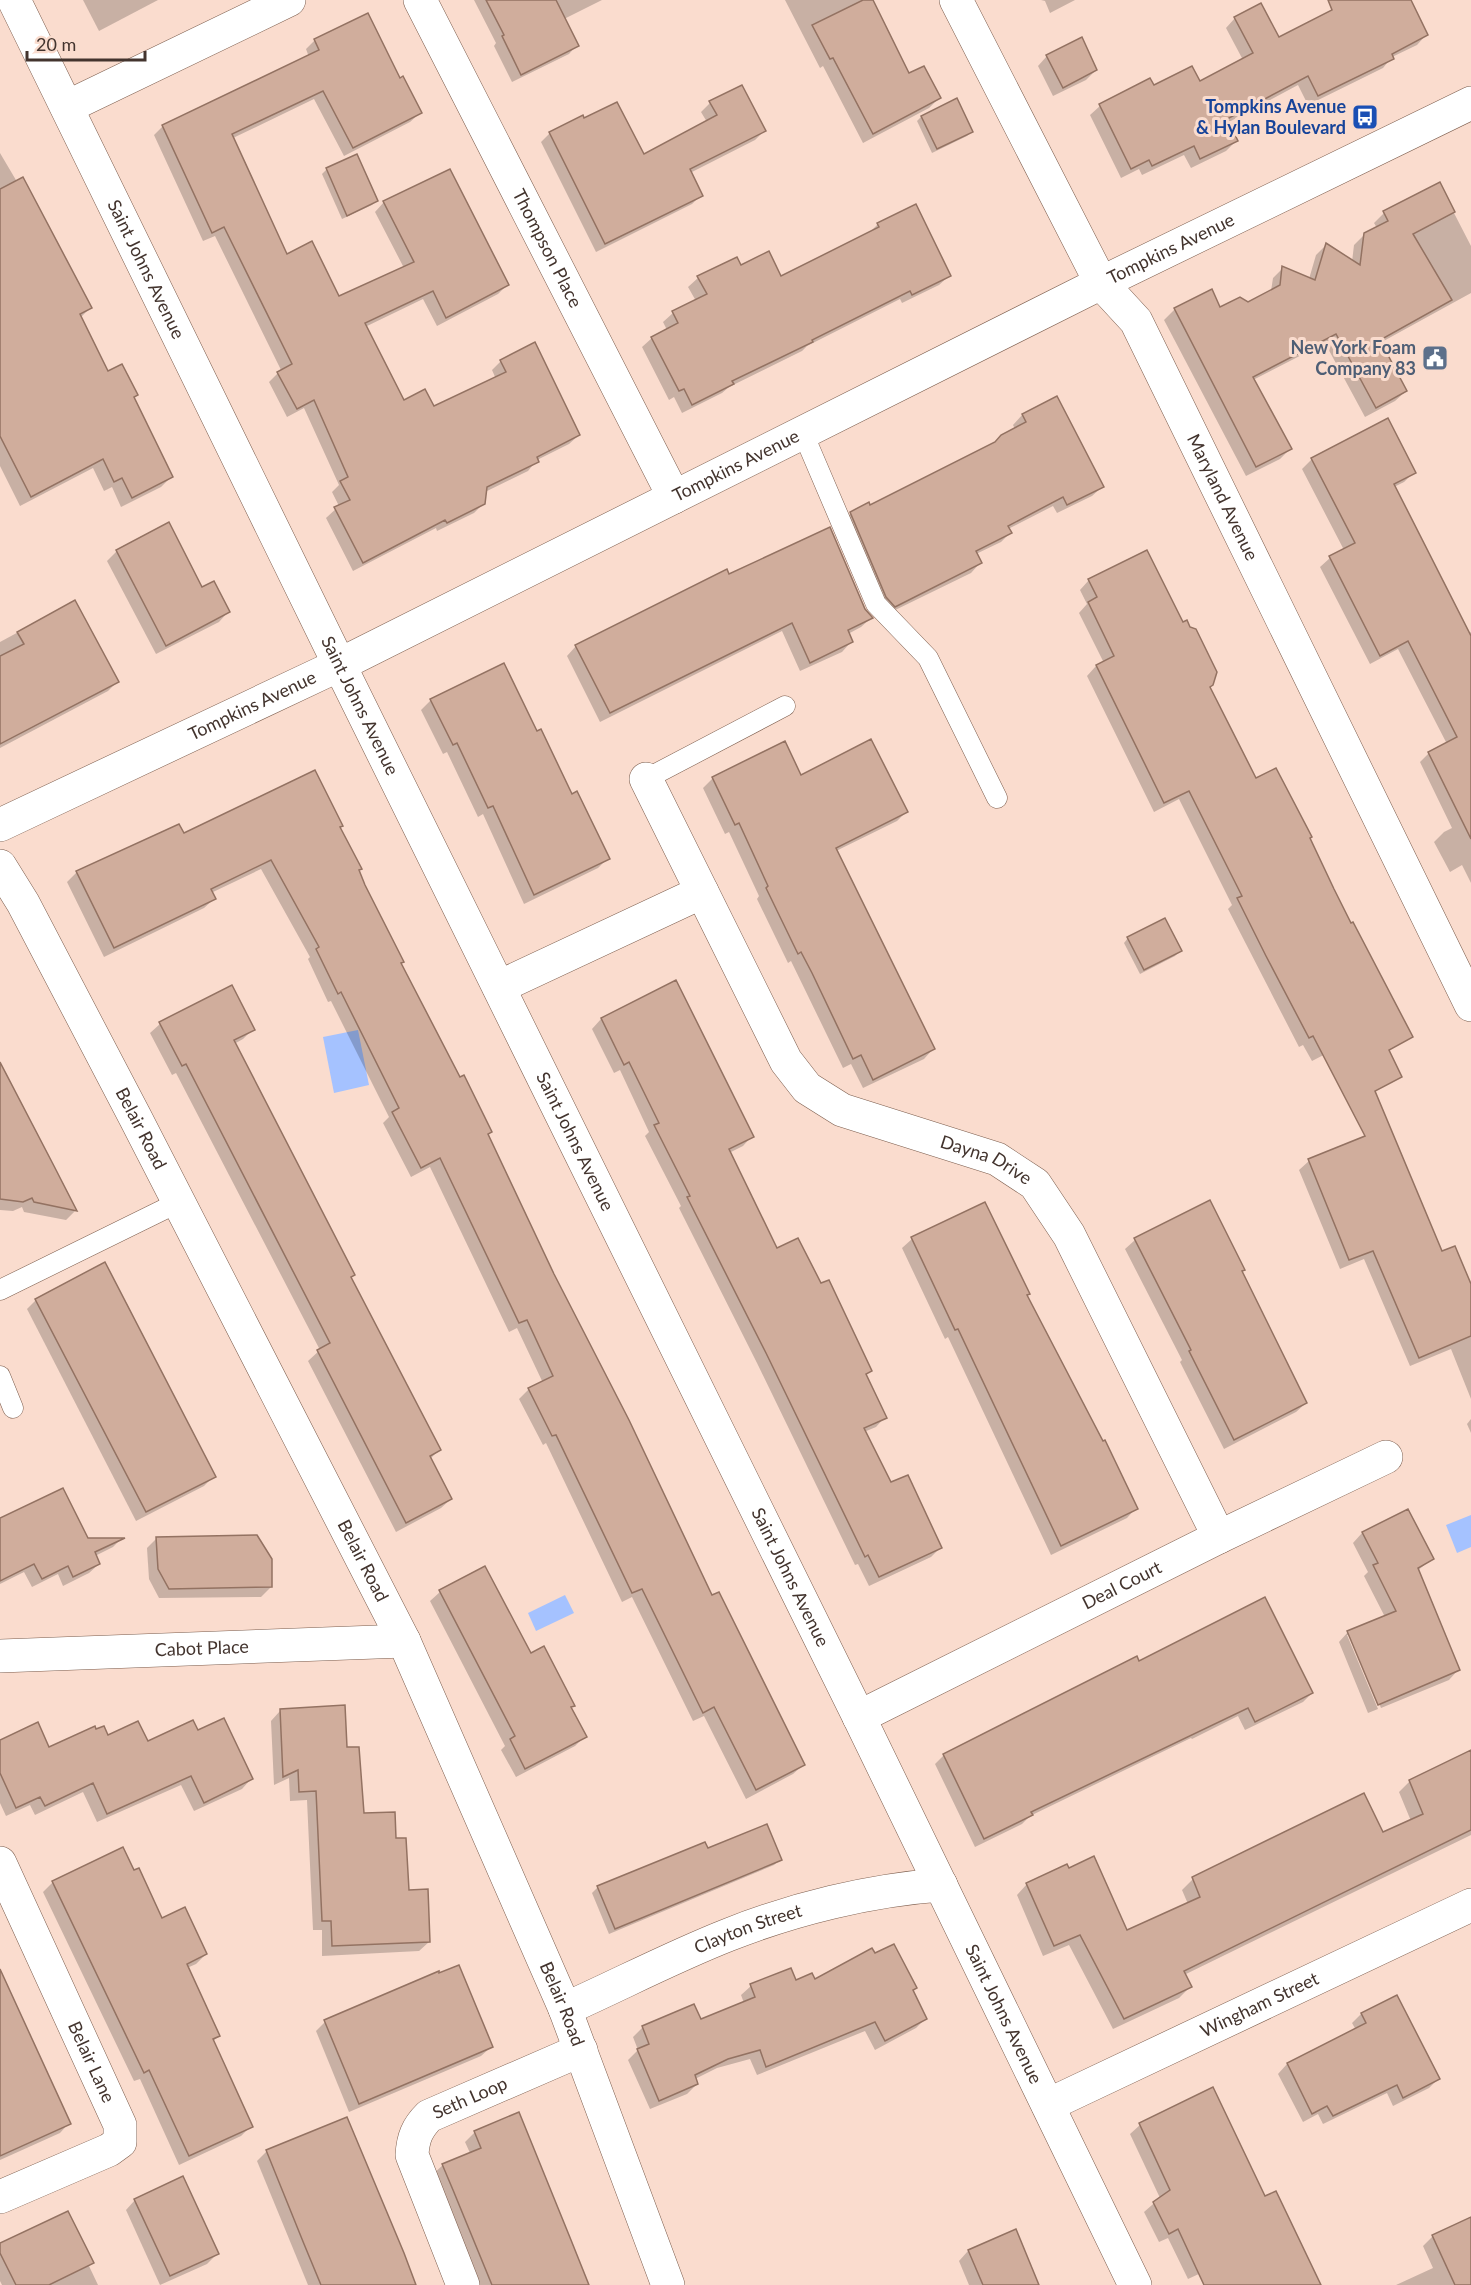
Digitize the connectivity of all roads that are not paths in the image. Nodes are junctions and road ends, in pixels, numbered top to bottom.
1 (14, 0) edge
2 (289, 0) edge
3 (420, 0) edge
4 (956, 0) edge
5 (1471, 103) edge
6 (67, 107) junction
7 (1101, 283) junction
8 (803, 433) junction
9 (674, 497) junction
10 (339, 664) junction
11 (784, 706) dead end
12 (646, 779) joint
13 (998, 798) dead end
14 (0, 825) edge
15 (0, 866) edge
16 (702, 892) junction
17 (499, 987) junction
18 (1471, 1005) edge
19 (179, 1202) junction
20 (0, 1290) edge
21 (0, 1376) edge
22 (13, 1408) dead end
23 (1386, 1457) dead end
24 (1219, 1537) junction
25 (404, 1641) junction
26 (0, 1656) edge
27 (859, 1717) junction
28 (0, 1863) edge
29 (940, 1885) junction
30 (1471, 1905) edge
31 (565, 2009) junction
32 (581, 2050) junction
33 (1048, 2105) junction
34 (0, 2197) edge
35 (463, 2285) edge
36 (668, 2285) edge
37 (1135, 2285) edge

1 - 6 street, Saint Johns Avenue
2 - 6 street
3 - 9 street, Thompson Place
4 - 7 street, Maryland Avenue
5 - 7 street, Tompkins Avenue
6 - 10 street, Saint Johns Avenue
7 - 8 street, Tompkins Avenue
7 - 18 street, Maryland Avenue
8 - 9 street, Tompkins Avenue
8 - 13 lane
9 - 10 street, Tompkins Avenue
10 - 14 street, Tompkins Avenue
10 - 17 street, Saint Johns Avenue
11 - 12 lane
12 - 16 street, Dayna Drive
15 - 19 street, Belair Road
16 - 17 street
16 - 24 street, Dayna Drive
17 - 27 street, Saint Johns Avenue
19 - 20 lane
19 - 25 street, Belair Road
21 - 22 lane
23 - 24 street, Deal Court
24 - 27 street, Deal Court
25 - 26 street, Cabot Place
25 - 31 street, Belair Road
27 - 29 street, Saint Johns Avenue
28 - 34 street, Belair Lane
29 - 31 street, Clayton Street
29 - 33 street, Saint Johns Avenue
30 - 33 street, Wingham Street
31 - 32 street, Belair Road
32 - 35 street, Seth Loop
32 - 36 street, Belair Road
33 - 37 street, Saint Johns Avenue

